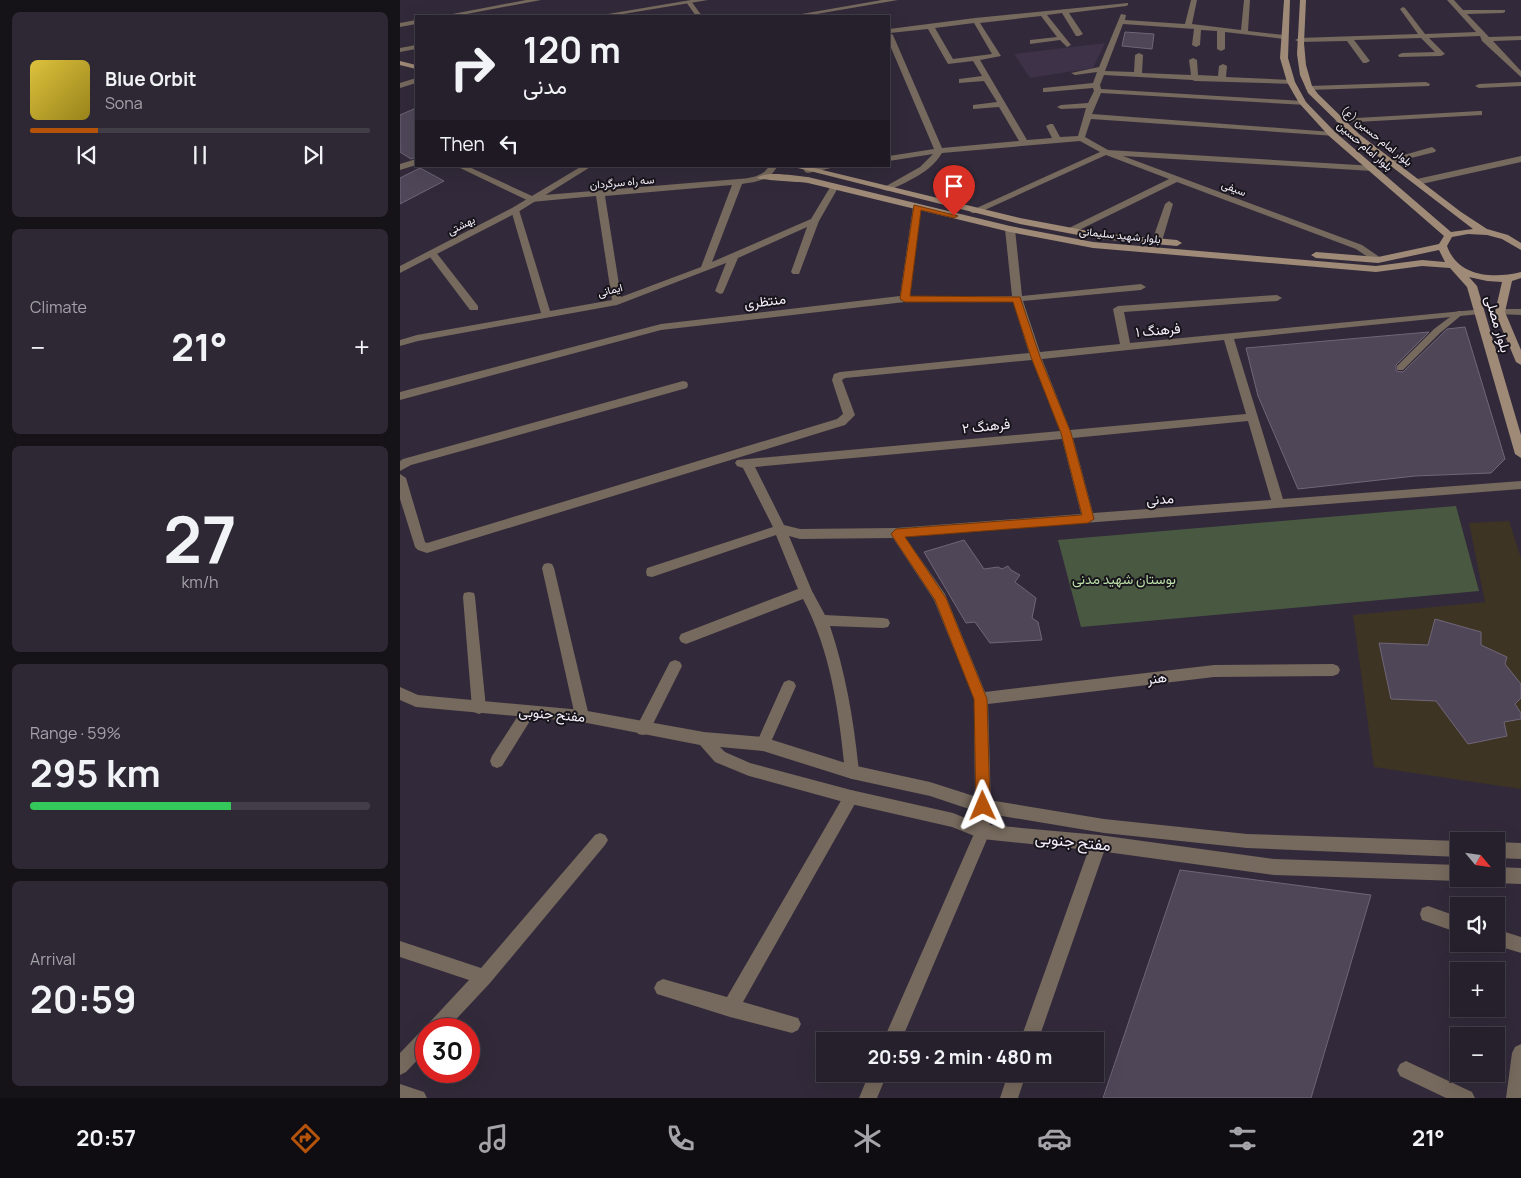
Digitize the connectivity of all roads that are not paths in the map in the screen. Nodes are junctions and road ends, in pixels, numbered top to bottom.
1 (538, 0) edge
2 (705, 0) edge
3 (896, 0) edge
4 (1194, 0) edge
5 (1247, 0) edge
6 (1286, 0) edge
7 (1303, 0) edge
8 (689, 2) junction
9 (1126, 2) edge
10 (1452, 2) edge
11 (1109, 3) edge
12 (1498, 3) dead end
13 (1065, 9) junction
14 (1403, 9) dead end
15 (1503, 11) dead end
16 (1460, 12) junction
17 (1042, 13) junction
18 (451, 15) edge
19 (605, 15) edge
20 (698, 15) edge
21 (799, 15) edge
22 (975, 20) junction
23 (415, 22) edge
24 (1122, 22) junction
25 (400, 25) edge
26 (930, 26) junction
27 (1188, 27) junction
28 (1198, 27) junction
29 (1221, 30) junction
30 (890, 31) edge
31 (1244, 32) junction
32 (1079, 34) dead end
33 (1423, 36) junction
34 (1483, 36) junction
35 (890, 37) edge
36 (1284, 37) junction
37 (1062, 38) junction
38 (1521, 38) edge
39 (1299, 40) junction
40 (1350, 40) junction
41 (1033, 42) dead end
42 (1196, 44) dead end
43 (1067, 45) dead end
44 (415, 47) edge
45 (1221, 49) dead end
46 (400, 50) edge
47 (1402, 54) dead end
48 (1139, 55) dead end
49 (974, 58) junction
50 (1193, 60) dead end
51 (1366, 61) dead end
52 (400, 63) edge
53 (1512, 65) junction
54 (1521, 65) edge
55 (1223, 66) dead end
56 (415, 67) edge
57 (1102, 71) junction
58 (400, 72) edge
59 (1075, 72) dead end
60 (415, 75) edge
61 (1138, 75) junction
62 (1521, 75) edge
63 (987, 78) junction
64 (1194, 79) junction
65 (415, 80) edge
66 (1222, 80) junction
67 (962, 81) dead end
68 (1291, 82) junction
69 (1426, 84) dead end
70 (1521, 84) edge
71 (400, 86) edge
72 (1479, 86) dead end
73 (1097, 88) junction
74 (1309, 88) junction
75 (1046, 90) dead end
76 (1303, 103) junction
77 (1002, 104) junction
78 (1091, 105) junction
79 (976, 107) dead end
80 (1061, 107) dead end
81 (1479, 114) dead end
82 (1087, 116) junction
83 (1339, 121) junction
84 (1050, 126) dead end
85 (1332, 134) junction
86 (1081, 138) junction
87 (1058, 140) junction
88 (1024, 144) junction
89 (1432, 150) dead end
90 (939, 151) junction
91 (1106, 152) junction
92 (890, 158) edge
93 (1521, 159) edge
94 (1387, 161) junction
95 (415, 162) edge
96 (400, 167) edge
97 (462, 167) edge
98 (586, 167) edge
99 (772, 167) edge
100 (822, 167) edge
101 (807, 168) edge
102 (1372, 168) junction
103 (761, 178) junction
104 (1177, 178) junction
105 (738, 182) junction
106 (1416, 182) junction
107 (834, 186) junction
108 (884, 189) junction
109 (600, 195) junction
110 (531, 199) junction
111 (1170, 204) dead end
112 (917, 207) junction
113 (515, 210) junction
114 (976, 211) junction
115 (814, 221) junction
116 (1010, 230) junction
117 (1070, 231) junction
118 (1484, 231) junction
119 (1449, 235) junction
120 (1157, 241) junction
121 (1442, 246) junction
122 (1521, 247) edge
123 (432, 253) junction
124 (734, 256) junction
125 (1378, 260) junction
126 (1453, 265) junction
127 (400, 270) edge
128 (705, 270) junction
129 (796, 272) dead end
130 (1521, 275) edge
131 (1508, 279) junction
132 (1142, 287) dead end
133 (720, 291) dead end
134 (1277, 298) dead end
135 (905, 299) junction
136 (1017, 299) junction
137 (617, 302) junction
138 (474, 308) dead end
139 (1480, 311) junction
140 (1500, 312) junction
141 (1521, 312) edge
142 (1460, 313) junction
143 (547, 316) junction
144 (400, 332) edge
145 (417, 338) junction
146 (1229, 338) junction
147 (400, 343) edge
148 (1126, 346) junction
149 (1036, 357) junction
150 (1521, 360) edge
151 (1400, 368) dead end
152 (683, 385) dead end
153 (400, 396) edge
154 (1252, 417) junction
155 (1066, 433) junction
156 (1521, 454) edge
157 (724, 459) junction
158 (748, 464) junction
159 (401, 466) edge
160 (400, 478) edge
161 (1521, 485) edge
162 (403, 499) edge
163 (1279, 505) junction
164 (1088, 519) junction
165 (780, 529) junction
166 (896, 534) junction
167 (548, 568) dead end
168 (652, 572) dead end
169 (806, 592) junction
170 (469, 597) dead end
171 (822, 620) junction
172 (883, 623) dead end
173 (686, 638) dead end
174 (675, 666) dead end
175 (1333, 670) dead end
176 (789, 686) dead end
177 (400, 693) edge
178 (981, 699) junction
179 (479, 708) junction
180 (528, 712) junction
181 (582, 716) junction
182 (643, 729) junction
183 (704, 739) junction
184 (764, 744) junction
185 (497, 761) dead end
186 (852, 772) junction
187 (851, 797) junction
188 (983, 806) junction
189 (982, 832) junction
190 (600, 840) dead end
191 (1247, 841) junction
192 (1099, 844) junction
193 (1450, 849) edge
194 (1505, 850) edge
195 (1521, 851) edge
196 (1250, 862) junction
197 (1450, 874) edge
198 (1505, 875) edge
199 (1521, 876) edge
200 (1428, 914) dead end
201 (1450, 921) edge
202 (1505, 940) edge
203 (1521, 945) edge
204 (400, 949) edge
205 (484, 977) junction
206 (663, 988) dead end
207 (730, 1008) junction
208 (445, 1018) edge
209 (792, 1024) dead end
210 (896, 1032) edge
211 (1032, 1032) edge
212 (415, 1050) edge
213 (1521, 1053) edge
214 (400, 1066) edge
215 (1406, 1070) dead end
216 (875, 1082) edge
217 (1014, 1082) edge
218 (400, 1093) edge
219 (418, 1098) edge
220 (868, 1098) edge
221 (1009, 1098) edge
222 (1466, 1098) edge
223 (1515, 1098) edge

1 - 18 street
2 - 8 street
3 - 21 street
4 - 27 street
5 - 31 street
6 - 36 main road, بلوار امام حسین
7 - 39 main road, بلوار امام حسین (ع)
8 - 19 street
8 - 20 street
9 - 11 street
9 - 24 street
10 - 12 street
10 - 16 street
11 - 13 street
13 - 17 street
13 - 32 street
14 - 33 street
15 - 16 street
16 - 34 street
17 - 22 street
17 - 37 street
22 - 26 street
22 - 49 street
23 - 25 street
24 - 27 street
24 - 57 street
26 - 30 street
26 - 49 street
27 - 28 street
28 - 29 street
28 - 42 street
29 - 31 street
29 - 45 street
31 - 36 street
33 - 34 street
33 - 40 street
33 - 47 street
34 - 38 street
34 - 53 street
35 - 90 street
36 - 68 main road, بلوار امام حسین
37 - 41 street
37 - 43 street
39 - 40 street
39 - 74 main road, بلوار امام حسین (ع)
40 - 51 street
44 - 46 street
48 - 61 street
49 - 63 street
50 - 64 street
52 - 56 main road
53 - 54 street
53 - 62 street
55 - 66 street
57 - 59 street
57 - 61 street
57 - 73 street
58 - 60 main road
61 - 64 street
63 - 67 street
63 - 77 street
64 - 66 street
65 - 71 street
66 - 68 street
68 - 76 main road, بلوار امام حسین
69 - 74 street
70 - 72 street
73 - 75 street
73 - 76 street
73 - 78 street
74 - 83 main road, بلوار امام حسین (ع)
76 - 85 main road, بلوار امام حسین
77 - 79 street
77 - 88 street
78 - 80 street
78 - 82 street
81 - 83 street
82 - 85 street
82 - 86 street
83 - 94 main road, بلوار امام حسین (ع)
84 - 87 street
85 - 102 main road, بلوار امام حسین
86 - 87 street
86 - 91 street, سیفی
87 - 88 street
88 - 90 street
89 - 94 street
90 - 92 street
90 - 108 street
91 - 102 street
91 - 104 street, سیفی
91 - 114 street
93 - 106 street
94 - 106 main road, بلوار امام حسین (ع)
95 - 96 street
97 - 110 street
98 - 110 street, سه راه سرگردان
99 - 103 street
100 - 101 street
101 - 108 main road, بلوار شهید سلیمانی
102 - 119 main road, بلوار امام حسین
103 - 105 street, سه راه سرگردان
103 - 107 main road, بلوار شهید سلیمانی
104 - 117 street
104 - 125 street, سیفی
105 - 109 street, سه راه سرگردان
105 - 128 street
106 - 118 main road, بلوار امام حسین (ع)
107 - 112 main road, بلوار شهید سلیمانی
107 - 115 street
108 - 114 main road, بلوار شهید سلیمانی
109 - 110 street, سه راه سرگردان
109 - 137 street
110 - 113 street, بهشتی
111 - 120 street
112 - 116 main road, بلوار شهید سلیمانی
112 - 135 street
113 - 123 street, بهشتی
113 - 143 street
114 - 117 main road, بلوار شهید سلیمانی
115 - 124 street, ایمانی
115 - 129 street
116 - 126 main road, بلوار شهید سلیمانی
116 - 136 street
117 - 120 main road, بلوار شهید سلیمانی
118 - 119 main road
118 - 122 main road
119 - 121 main road
120 - 125 main road, بلوار شهید سلیمانی
121 - 125 main road, بلوار شهید سلیمانی
121 - 126 main road, بلوار مصلی
123 - 127 street, بهشتی
123 - 138 street
124 - 128 street, ایمانی
124 - 133 street
126 - 131 main road
126 - 139 main road, بلوار مصلی
128 - 137 street, ایمانی
130 - 131 main road
131 - 140 main road, بلوار مصلی
132 - 136 street, منتظری
134 - 148 street
135 - 136 street, منتظری
135 - 153 street, منتظری
136 - 149 street
137 - 143 street, ایمانی
139 - 142 street, فرهنگ ۱
139 - 156 main road, بلوار مصلی
140 - 141 street
140 - 150 main road, بلوار مصلی
142 - 146 street, فرهنگ ۱
142 - 151 lane
143 - 145 street, ایمانی
144 - 145 street
145 - 147 street, ایمانی
146 - 148 street, فرهنگ ۱
146 - 154 street
148 - 149 street, فرهنگ ۱
149 - 155 street
149 - 157 street, فرهنگ ۱
152 - 159 street
154 - 155 street, فرهنگ ۲
154 - 163 street
155 - 158 street, فرهنگ ۲
155 - 164 street
157 - 158 street, فرهنگ ۲
157 - 162 street
158 - 165 street
160 - 162 street
161 - 163 street, مدنی
163 - 164 street, مدنی
164 - 166 street, مدنی
165 - 166 street, مدنی
165 - 168 street
165 - 169 street
166 - 178 street
167 - 181 street
169 - 171 street
169 - 173 street
170 - 179 street
171 - 172 street
171 - 186 street
174 - 182 street
175 - 178 street, هنر
176 - 184 street
177 - 179 street, مفتح جنوبی
178 - 188 street
179 - 180 street, مفتح جنوبی
180 - 181 street, مفتح جنوبی
180 - 185 street
181 - 182 street, مفتح جنوبی
182 - 183 street, مفتح جنوبی
183 - 184 street, مفتح جنوبی
183 - 187 street, مفتح جنوبی
184 - 186 street, مفتح جنوبی
186 - 188 street, مفتح جنوبی
187 - 189 street, مفتح جنوبی
187 - 207 street
188 - 189 street
188 - 191 street, مفتح جنوبی
189 - 192 street, مفتح جنوبی
189 - 210 street
190 - 205 street
191 - 193 street, مفتح جنوبی
191 - 196 street
192 - 196 street, مفتح جنوبی
192 - 211 street
194 - 195 street
196 - 197 street, مفتح جنوبی
198 - 199 street
200 - 201 street
202 - 203 street
204 - 205 street
205 - 208 street
206 - 207 street
207 - 209 street
212 - 214 street
213 - 223 street
215 - 222 street
216 - 220 street
217 - 221 street
218 - 219 street

